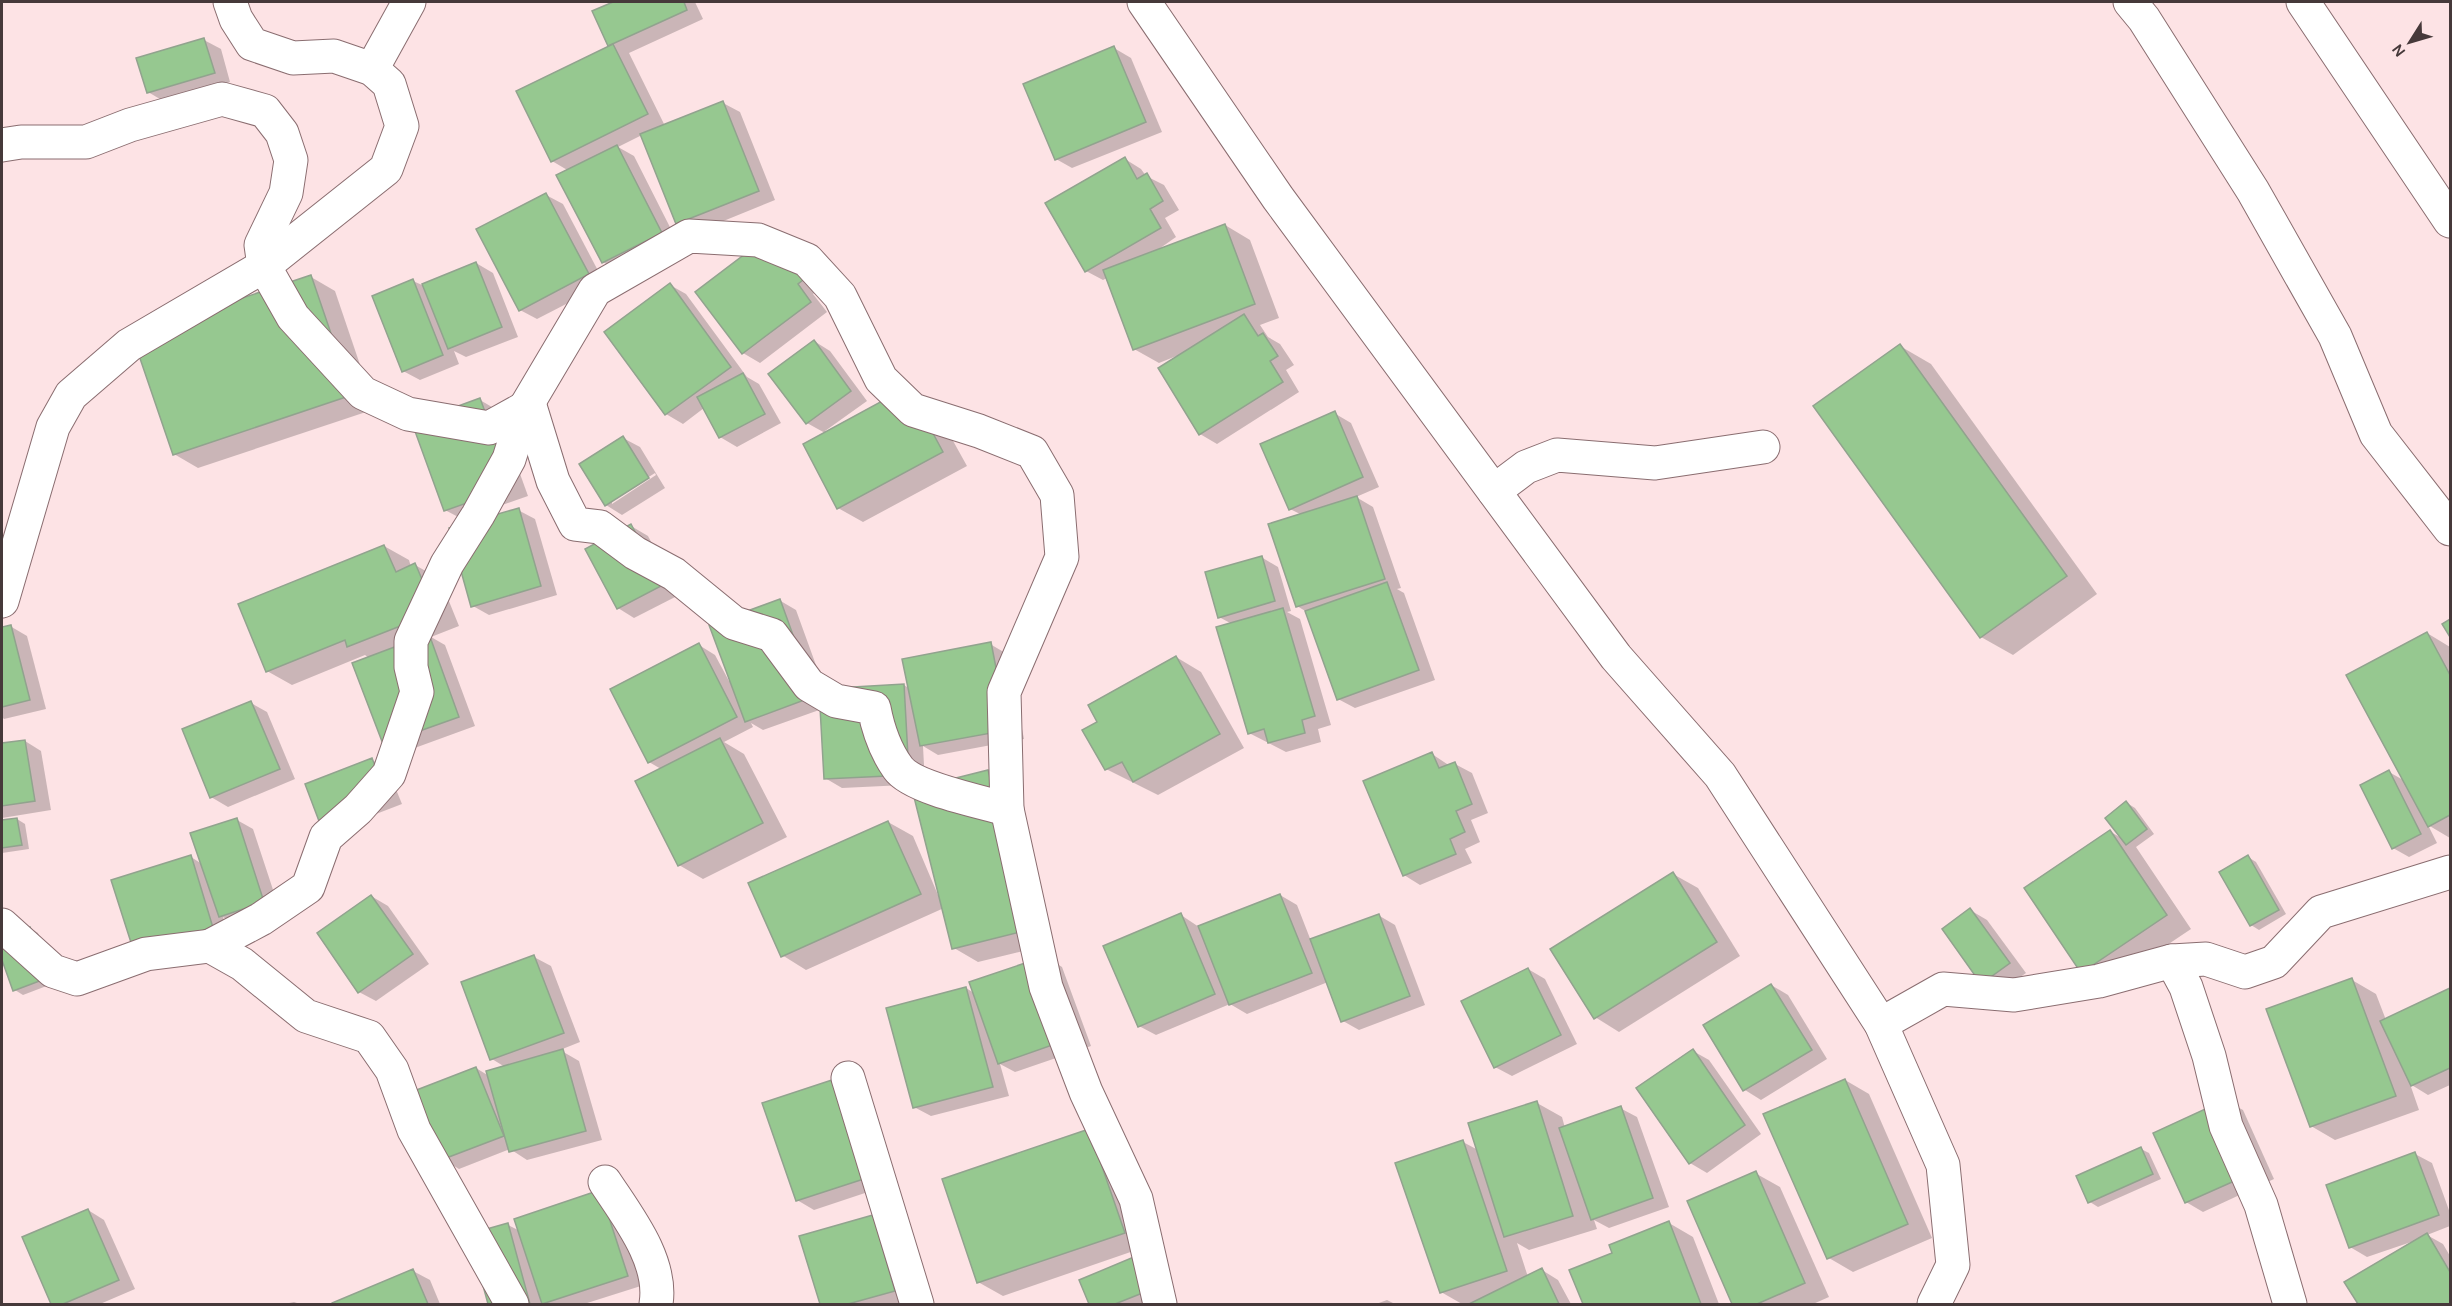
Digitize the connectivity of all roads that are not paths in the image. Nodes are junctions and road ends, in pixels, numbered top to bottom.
1 (230, 2) edge
2 (409, 2) edge
3 (1144, 2) edge
4 (2130, 2) edge
5 (2303, 2) edge
6 (372, 69) junction
7 (2, 145) edge
8 (2451, 221) edge
9 (264, 266) junction
10 (527, 406) junction
11 (1763, 447) dead end
12 (1494, 491) junction
13 (2451, 529) edge
14 (2, 600) edge
15 (1007, 809) junction
16 (2451, 872) edge
17 (2, 925) edge
18 (210, 946) junction
19 (2172, 961) junction
20 (1881, 1024) junction
21 (848, 1078) dead end
22 (605, 1182) dead end
23 (512, 1305) edge
24 (656, 1305) edge
25 (917, 1305) edge
26 (1160, 1305) edge
27 (1934, 1305) edge
28 (2290, 1305) edge

1 - 6 street
2 - 6 street
3 - 12 street
4 - 13 street
5 - 8 street
6 - 9 street
7 - 9 street
9 - 10 street
9 - 14 street
10 - 15 street
10 - 15 street
10 - 18 street
11 - 12 street
12 - 20 street
15 - 26 street
16 - 19 street
17 - 18 street
18 - 23 street
19 - 20 street
19 - 28 street
20 - 27 street
21 - 25 street
22 - 24 street

